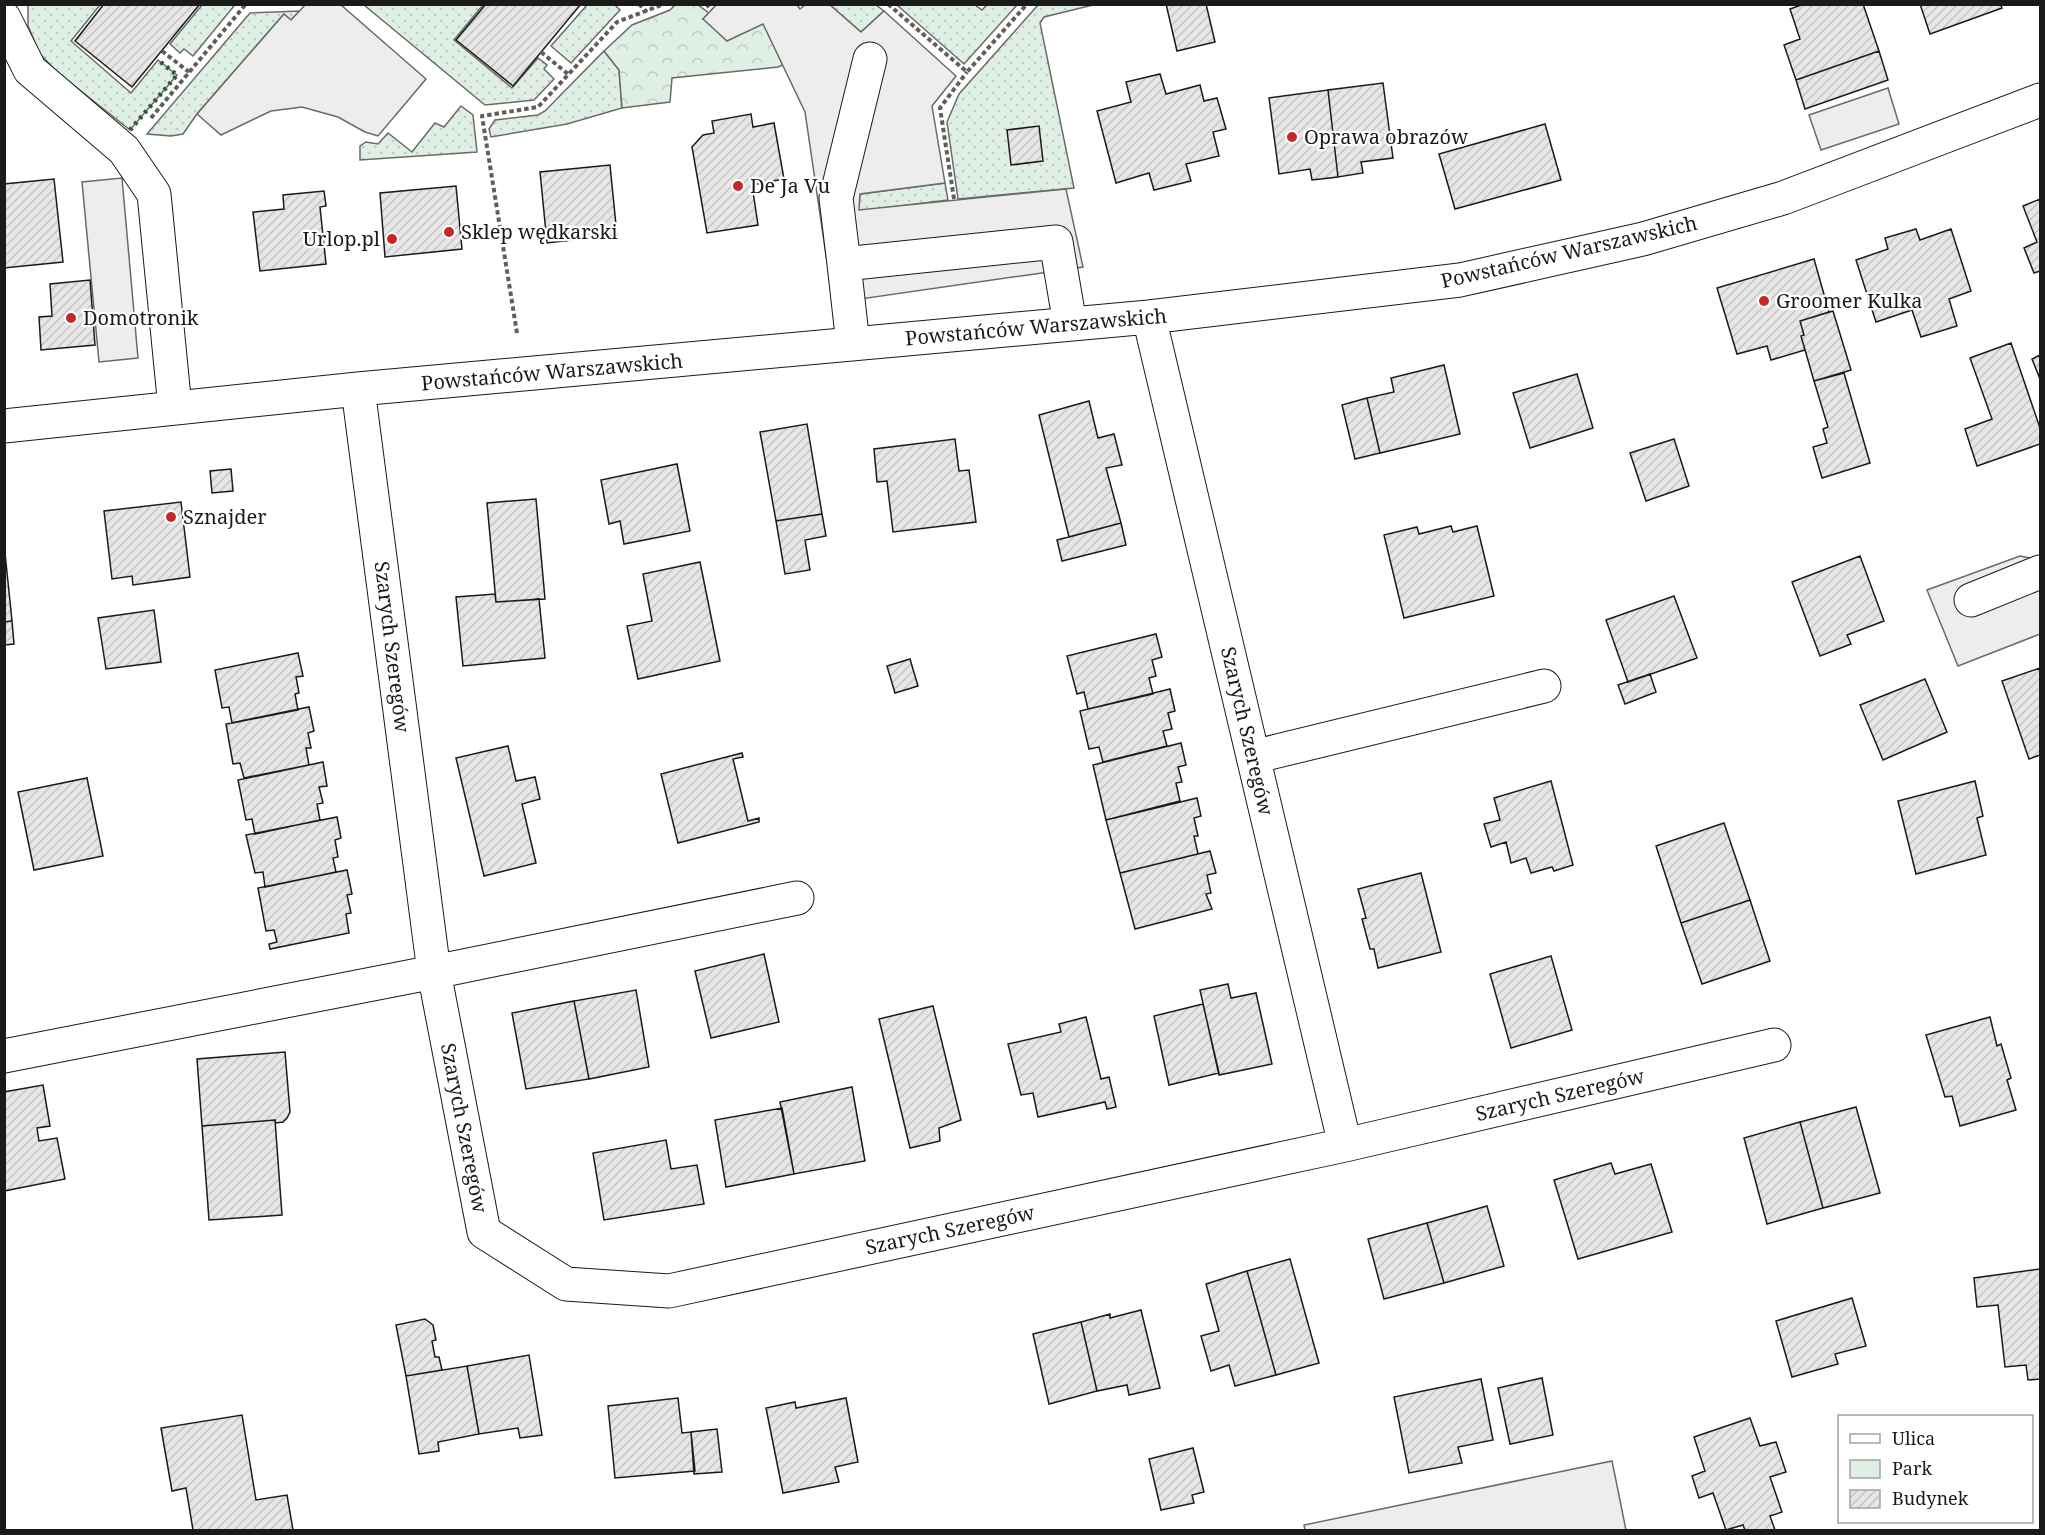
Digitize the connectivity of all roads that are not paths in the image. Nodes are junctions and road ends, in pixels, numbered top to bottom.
1 (4, 18) edge
2 (870, 59) dead end
3 (2040, 100) edge
4 (844, 264) junction
5 (1149, 317) junction
6 (1070, 324) junction
7 (853, 344) junction
8 (358, 389) junction
9 (175, 408) junction
10 (4, 426) edge
11 (2040, 572) edge
12 (1971, 600) dead end
13 (1544, 686) dead end
14 (1253, 757) junction
15 (797, 898) dead end
16 (434, 972) junction
17 (1774, 1045) dead end
18 (4, 1056) edge
19 (1345, 1145) junction

1 - 9 street
2 - 4 street
3 - 5 street, Powstańców Warszawskich
4 - 6 street
4 - 7 street
5 - 6 street, Powstańców Warszawskich
5 - 14 street, Szarych Szeregów
6 - 7 street, Powstańców Warszawskich
7 - 8 street, Powstańców Warszawskich
8 - 9 street, Powstańców Warszawskich
8 - 16 street, Szarych Szeregów
9 - 10 street, Powstańców Warszawskich
11 - 12 street
13 - 14 street
14 - 19 street, Szarych Szeregów
15 - 16 street
16 - 18 street
16 - 19 street, Szarych Szeregów
17 - 19 street, Szarych Szeregów

